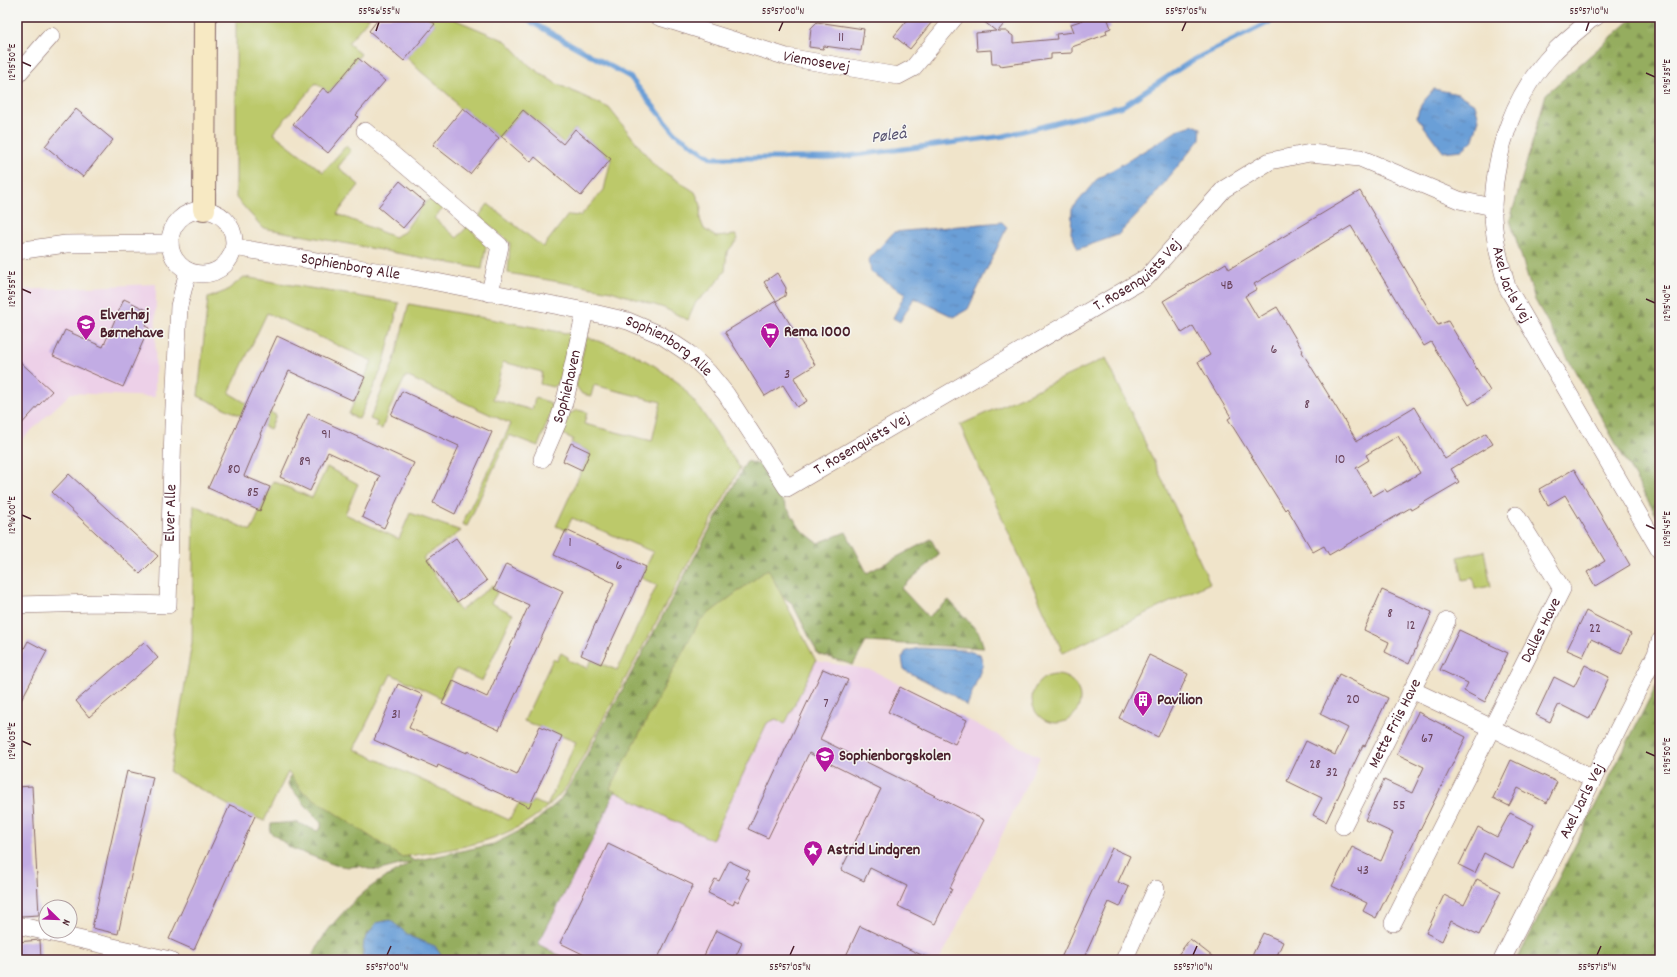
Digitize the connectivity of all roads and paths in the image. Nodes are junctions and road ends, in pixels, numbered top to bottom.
1 (205, 17) edge
2 (658, 17) edge
3 (1596, 17) edge
4 (953, 18) edge
5 (51, 36) dead end
6 (17, 75) edge
7 (365, 131) dead end
8 (1493, 207) junction
9 (204, 209) junction
10 (170, 243) junction
11 (234, 247) junction
12 (17, 251) edge
13 (188, 271) junction
14 (490, 293) junction
15 (585, 311) junction
16 (542, 459) dead end
17 (787, 488) joint
18 (1516, 515) dead end
19 (1660, 551) edge
20 (17, 605) edge
21 (1447, 621) dead end
22 (1660, 641) edge
23 (1412, 690) junction
24 (1492, 728) junction
25 (1593, 779) junction
26 (1343, 826) dead end
27 (1156, 889) dead end
28 (1393, 923) dead end
29 (17, 924) edge
30 (170, 960) edge
31 (1124, 960) edge
32 (1502, 960) edge

1 - 9 street
2 - 4 street, Viemosevej
3 - 8 street, Axel Jarls Vej
5 - 6 street
7 - 14 street
8 - 17 street, T. Rosenquists Vej
8 - 19 street, Axel Jarls Vej
9 - 10 street
9 - 11 street
10 - 12 street
10 - 13 street
11 - 13 street
11 - 14 street, Sophienborg Alle
13 - 20 street, Elver Alle
14 - 15 street, Sophienborg Alle
15 - 16 street, Sophiehaven
15 - 17 street, Sophienborg Alle
18 - 24 street, Dalles Have
21 - 23 street, Mette Friis Have
22 - 25 street, Axel Jarls Vej
23 - 24 street
23 - 26 street, Mette Friis Have
24 - 25 street
24 - 28 street, Dalles Have
25 - 32 street, Axel Jarls Vej
27 - 31 street
29 - 30 street

